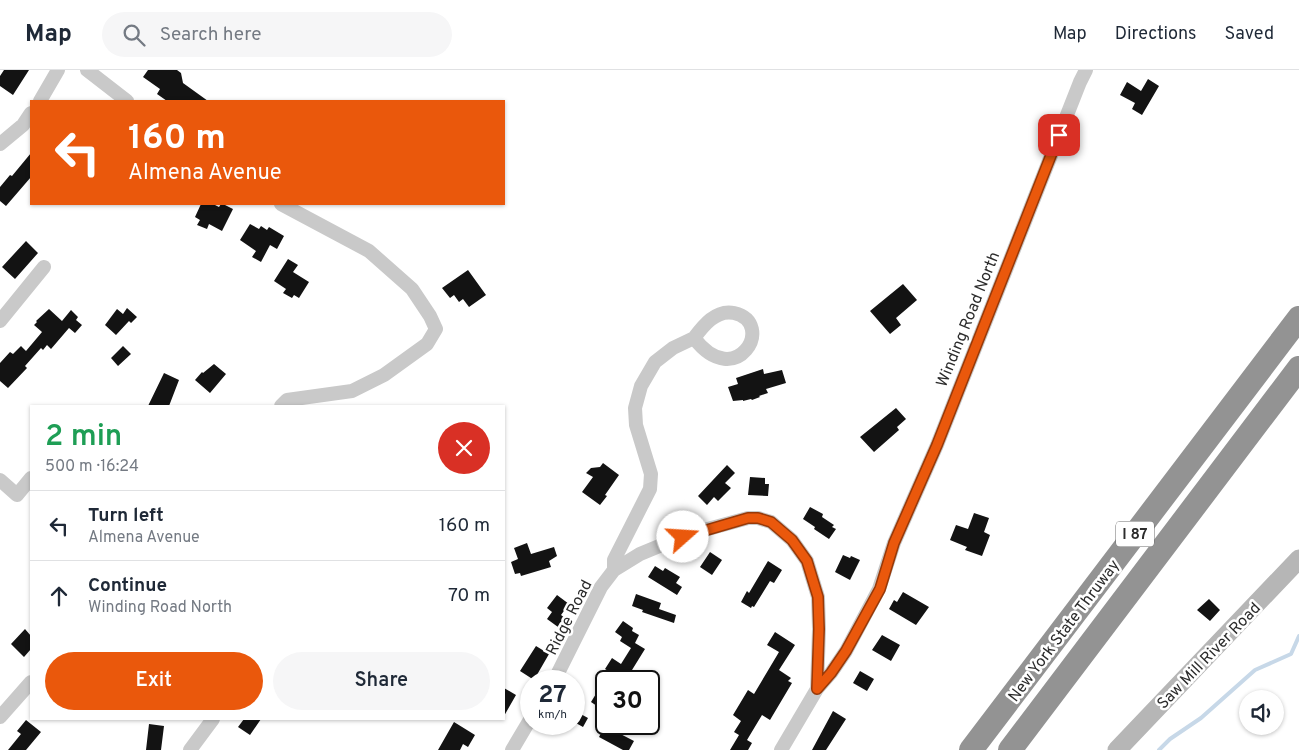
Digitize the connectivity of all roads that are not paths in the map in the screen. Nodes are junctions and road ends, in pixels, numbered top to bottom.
1 (58, 70) edge
2 (87, 70) edge
3 (1086, 70) edge
4 (41, 100) edge
5 (126, 100) edge
6 (30, 115) edge
7 (0, 144) edge
8 (283, 205) edge
9 (44, 267) dead end
10 (1299, 318) edge
11 (0, 322) edge
12 (694, 338) dead end
13 (1299, 368) edge
14 (282, 405) edge
15 (30, 479) edge
16 (0, 480) edge
17 (1299, 559) edge
18 (614, 570) junction
19 (561, 670) edge
20 (30, 683) edge
21 (817, 689) junction
22 (0, 717) edge
23 (212, 720) edge
24 (521, 735) edge
25 (1016, 744) edge
26 (190, 750) edge
27 (512, 750) edge
28 (781, 750) edge
29 (971, 750) edge
30 (1117, 750) edge

1 - 4 street
2 - 5 street
3 - 21 street, Winding Road North
6 - 7 street
8 - 14 street
9 - 11 street
10 - 29 highway, New York State Thruway / I 87
12 - 18 street
13 - 25 highway, New York State Thruway / I 87
15 - 16 street
17 - 30 main road, Saw Mill River Road
18 - 19 street, Ridge Road
18 - 21 street
20 - 22 street
21 - 28 street, Winding Road North
23 - 26 street
24 - 27 street

